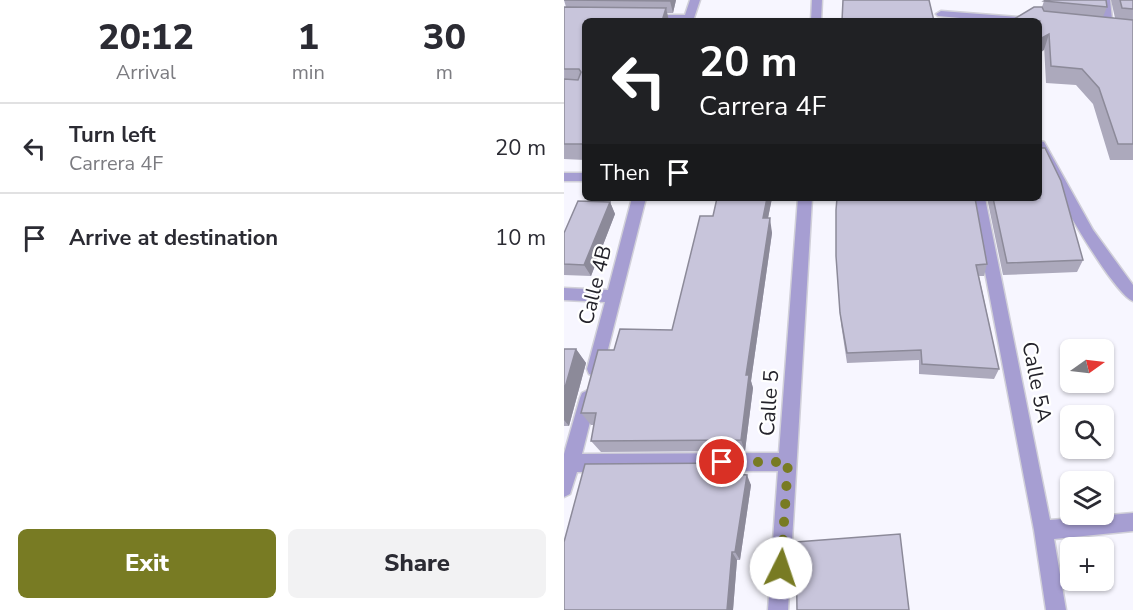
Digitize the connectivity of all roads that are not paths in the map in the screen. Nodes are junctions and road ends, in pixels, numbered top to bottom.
1 (695, 0) edge
2 (818, 0) edge
3 (938, 0) edge
4 (1105, 0) edge
5 (942, 17) edge
6 (690, 18) edge
7 (816, 18) edge
8 (964, 18) edge
9 (1098, 26) edge
10 (1042, 148) edge
11 (564, 177) edge
12 (582, 177) edge
13 (638, 201) edge
14 (805, 201) edge
15 (979, 201) edge
16 (564, 294) edge
17 (1133, 295) edge
18 (614, 296) junction
19 (788, 462) junction
20 (567, 463) edge
21 (564, 488) edge
22 (1133, 522) edge
23 (1043, 530) junction
24 (778, 610) edge
25 (1056, 610) edge

1 - 6 street
2 - 7 street
3 - 5 street
4 - 9 street
5 - 8 street
10 - 17 street
11 - 12 street
13 - 18 street, Calle 4B
14 - 19 street, Calle 5
15 - 23 street, Calle 5A
16 - 18 street
18 - 20 street, Calle 4B
19 - 20 street
19 - 24 street, Calle 5
20 - 21 street, Calle 4B
22 - 23 street
23 - 25 street, Calle 5A

